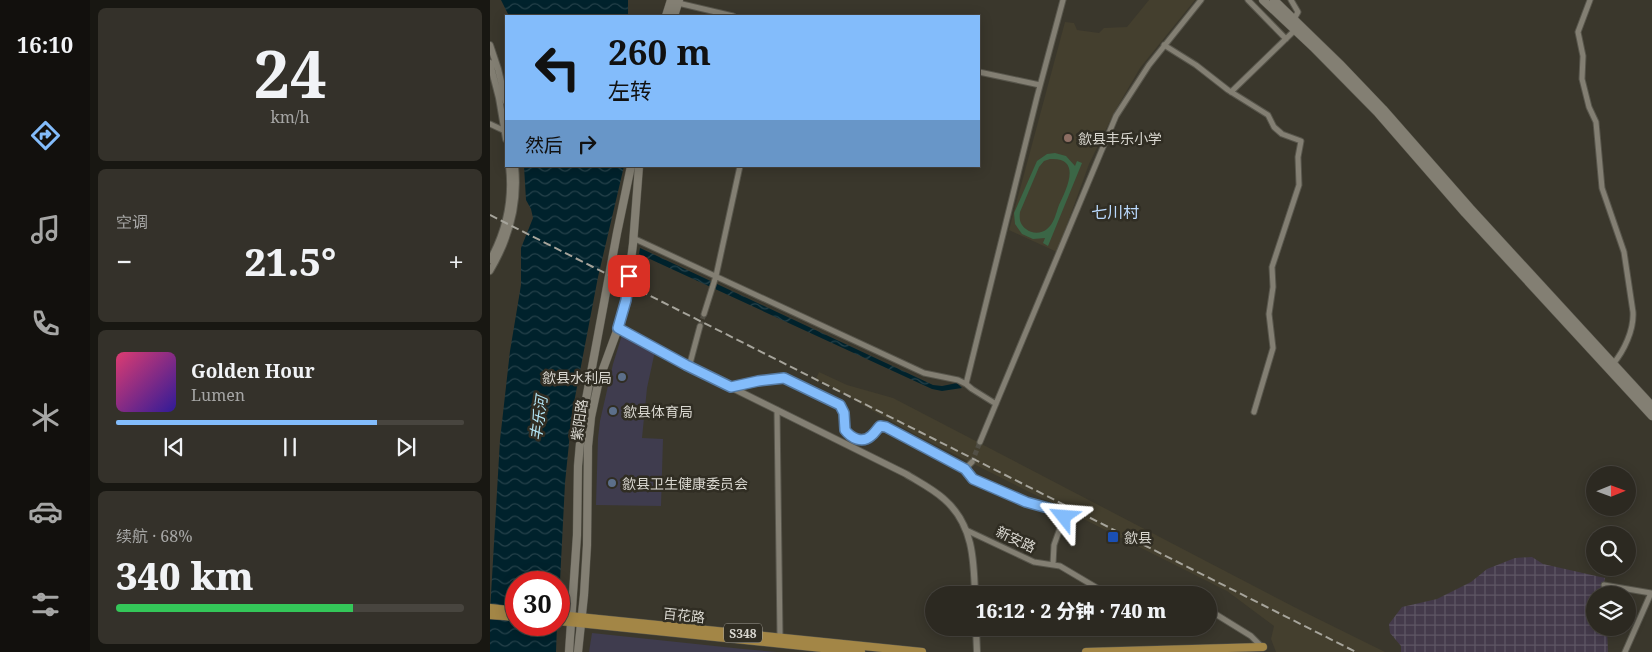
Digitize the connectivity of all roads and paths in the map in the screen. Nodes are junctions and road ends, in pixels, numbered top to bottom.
1 (1063, 0) edge
2 (1201, 0) edge
3 (1248, 0) edge
4 (1263, 0) edge
5 (1274, 0) edge
6 (1290, 0) edge
7 (1590, 0) edge
8 (676, 1) edge
9 (667, 15) edge
10 (674, 15) edge
11 (729, 15) edge
12 (1294, 19) junction
13 (1296, 30) junction
14 (1286, 39) junction
15 (490, 45) edge
16 (1164, 45) junction
17 (490, 63) edge
18 (980, 72) edge
19 (1040, 85) junction
20 (1232, 92) junction
21 (505, 98) edge
22 (490, 124) edge
23 (505, 132) edge
24 (509, 167) edge
25 (515, 167) edge
26 (631, 167) edge
27 (639, 167) edge
28 (740, 167) edge
29 (634, 238) junction
30 (490, 260) edge
31 (490, 271) edge
32 (715, 278) junction
33 (704, 314) tunnel mouth
34 (700, 326) tunnel mouth
35 (618, 328) junction
36 (1613, 364) junction
37 (689, 366) junction
38 (966, 384) junction
39 (731, 387) junction
40 (996, 404) junction
41 (1652, 406) edge
42 (777, 410) junction
43 (1254, 412) dead end
44 (1652, 416) edge
45 (980, 442) tunnel mouth
46 (972, 462) tunnel mouth
47 (965, 469) junction
48 (966, 530) junction
49 (1053, 564) junction
50 (569, 571) edge
51 (1604, 585) dead end
52 (975, 586) edge
53 (1094, 586) edge
54 (490, 608) edge
55 (505, 610) edge
56 (490, 615) edge
57 (1217, 615) edge
58 (505, 616) edge
59 (570, 619) edge
60 (582, 620) junction
61 (568, 636) edge
62 (976, 636) edge
63 (780, 637) junction
64 (1264, 650) edge
65 (570, 652) edge
66 (578, 652) edge
67 (861, 652) edge
68 (922, 652) edge
69 (977, 652) edge
70 (1086, 652) edge
71 (1625, 652) edge

1 - 19 street
2 - 16 street
3 - 14 street
4 - 13 main road
5 - 12 main road
6 - 12 street
7 - 36 street
8 - 9 main road
8 - 10 main road
8 - 11 street
12 - 36 main road
13 - 14 street
13 - 44 main road
14 - 20 street
15 - 21 street
16 - 20 street
16 - 40 street
17 - 23 street
18 - 19 street
19 - 38 street
20 - 43 street
22 - 23 street
24 - 30 street
25 - 31 street
26 - 50 main road, 紫阳路
27 - 29 main road, 紫阳路
28 - 32 street
29 - 32 street
29 - 35 main road, 紫阳路
32 - 33 street
32 - 38 street
34 - 37 street
35 - 37 street
35 - 60 main road, 紫阳路
36 - 41 main road
37 - 39 street
38 - 40 street
39 - 42 street
39 - 47 street
40 - 45 street
42 - 48 street
42 - 63 street
46 - 47 street
47 - 49 street
48 - 49 street, 新安路
48 - 52 street
49 - 53 street, 新安路
51 - 71 street
54 - 55 main road
56 - 58 main road
57 - 64 street
59 - 60 main road, 百花路 / S348
60 - 63 main road, 百花路 / S348
60 - 66 main road, 紫阳路
60 - 67 main road, 百花路 / S348
61 - 65 main road, 紫阳路
62 - 69 street
63 - 68 main road, 百花路 / S348
64 - 70 main road

